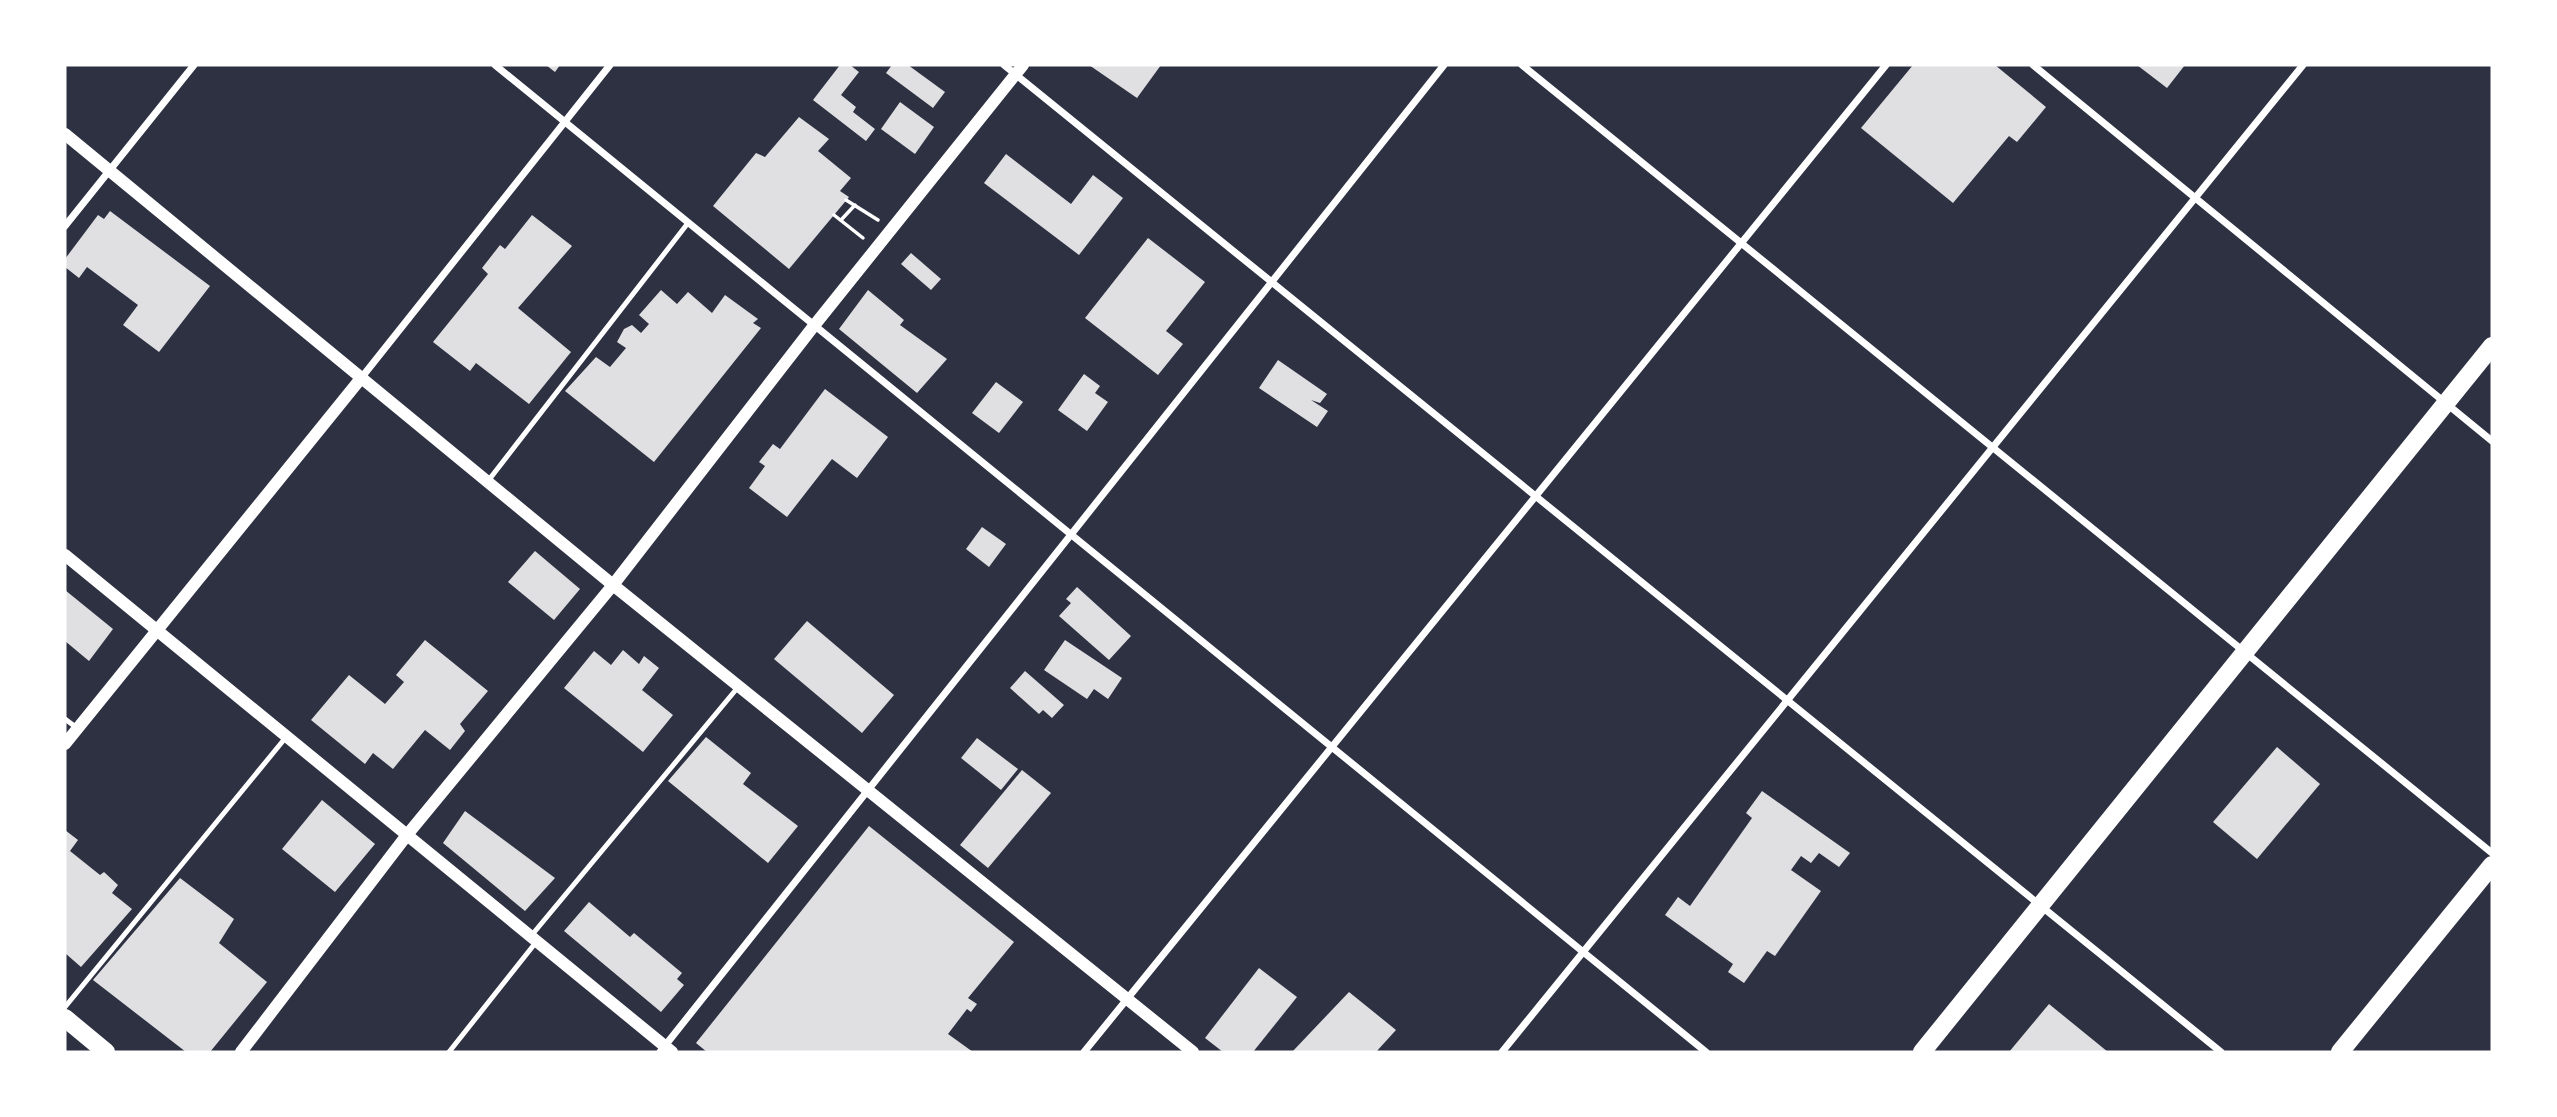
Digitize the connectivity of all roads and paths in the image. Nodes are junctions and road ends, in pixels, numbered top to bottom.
1 (194, 65) edge
2 (495, 65) edge
3 (610, 65) edge
4 (1004, 65) edge
5 (1444, 65) edge
6 (1522, 65) edge
7 (1886, 65) edge
8 (2033, 65) edge
9 (2304, 65) edge
10 (1019, 69) edge
11 (565, 122) junction
12 (65, 134) edge
13 (110, 170) junction
14 (2196, 197) junction
15 (846, 200) dead end
16 (855, 205) junction
17 (834, 215) dead end
18 (841, 220) junction
19 (879, 221) dead end
20 (688, 223) junction
21 (65, 226) edge
22 (865, 239) dead end
23 (1741, 243) junction
24 (1272, 280) junction
25 (813, 327) junction
26 (2492, 346) edge
27 (362, 377) junction
28 (2445, 403) junction
29 (2492, 441) edge
30 (1993, 448) junction
31 (488, 481) junction
32 (1535, 496) junction
33 (1069, 535) junction
34 (65, 555) edge
35 (613, 585) junction
36 (156, 629) junction
37 (2246, 653) junction
38 (738, 686) junction
39 (1788, 701) junction
40 (65, 719) edge
41 (77, 729) junction
42 (287, 736) junction
43 (65, 744) edge
44 (1330, 748) junction
45 (867, 789) junction
46 (407, 835) junction
47 (2492, 853) edge
48 (2492, 864) edge
49 (2041, 905) junction
50 (534, 939) junction
51 (1582, 953) junction
52 (1127, 999) junction
53 (65, 1007) edge
54 (65, 1018) edge
55 (665, 1050) edge
56 (106, 1052) edge
57 (241, 1052) edge
58 (449, 1052) edge
59 (1084, 1052) edge
60 (1193, 1052) edge
61 (1502, 1052) edge
62 (1706, 1052) edge
63 (1922, 1052) edge
64 (2221, 1052) edge
65 (2340, 1052) edge

1 - 13 street
2 - 11 street
3 - 11 street
4 - 10 street
5 - 24 street
6 - 23 street
7 - 23 street
8 - 14 street
9 - 14 street
10 - 24 street
10 - 25 street
11 - 20 street
11 - 27 street
12 - 13 street
13 - 21 street
13 - 27 street
14 - 28 street
14 - 30 street
15 - 16 path
16 - 18 path
16 - 19 path
17 - 18 path
18 - 22 path
20 - 25 street
20 - 31 lane
23 - 30 street
23 - 32 street
24 - 32 street
24 - 33 street
25 - 33 street
25 - 35 street
26 - 28 main road
27 - 31 street
27 - 36 street
28 - 29 street
28 - 37 main road
30 - 37 street
30 - 39 street
31 - 35 street
32 - 39 street
32 - 44 street
33 - 44 street
33 - 45 street
34 - 36 street
35 - 38 street
35 - 46 street
36 - 41 street
36 - 42 street
37 - 47 street
37 - 49 main road
38 - 45 street
38 - 50 lane
39 - 49 street
39 - 51 street
40 - 41 lane
41 - 43 street
42 - 46 street
42 - 53 lane
44 - 51 street
44 - 52 street
45 - 52 street
45 - 55 street
46 - 50 street
46 - 57 street
48 - 65 main road
49 - 63 main road
49 - 64 street
50 - 55 street
50 - 58 lane
51 - 61 street
51 - 62 street
52 - 59 street
52 - 60 street
54 - 56 main road

